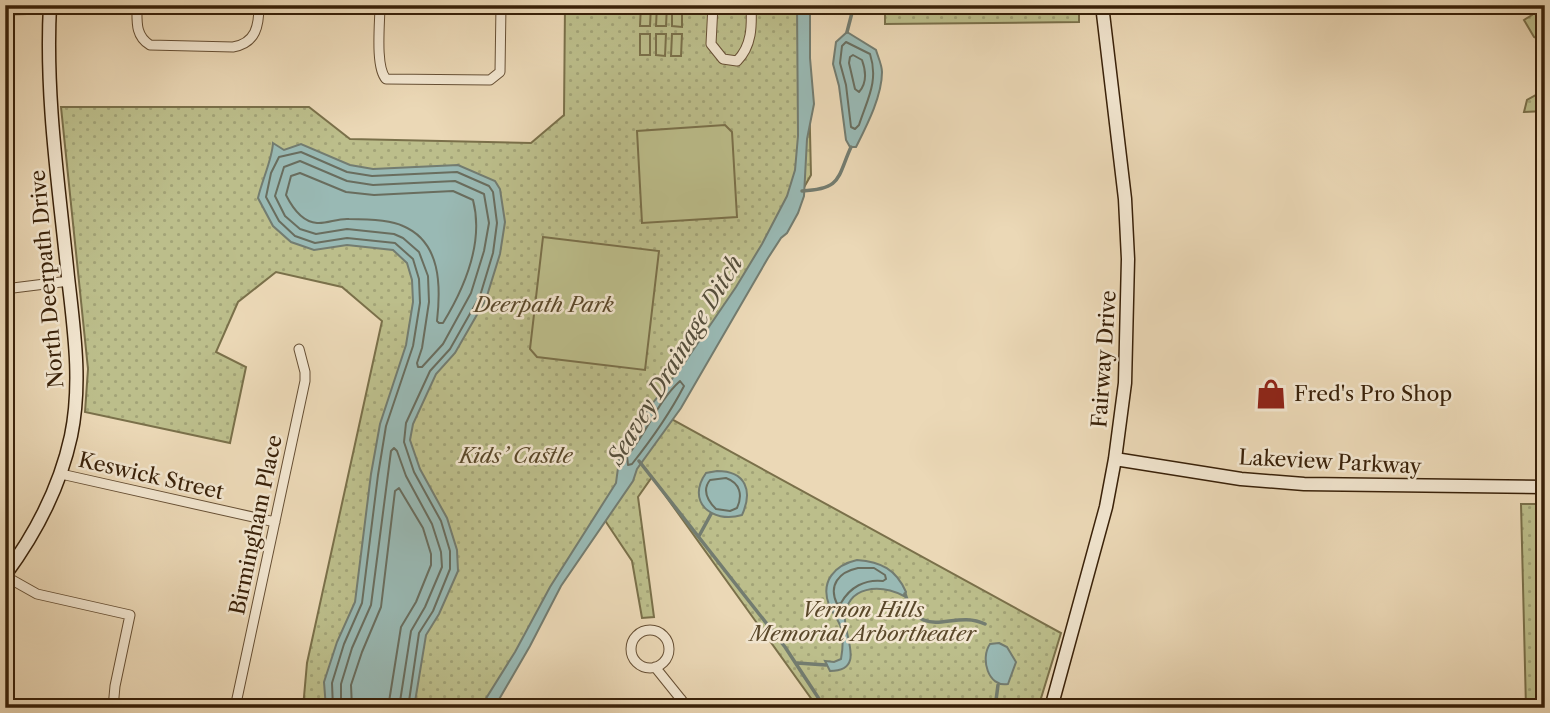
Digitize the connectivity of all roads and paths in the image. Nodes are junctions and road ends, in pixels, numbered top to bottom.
1 (137, 5) edge
2 (258, 5) edge
3 (380, 5) edge
4 (501, 5) edge
5 (713, 5) edge
6 (751, 5) edge
7 (1102, 5) edge
8 (50, 7) edge
9 (5, 10) edge
10 (69, 281) junction
11 (5, 289) edge
12 (299, 349) dead end
13 (1115, 459) junction
14 (61, 474) junction
15 (1545, 487) edge
16 (275, 522) junction
17 (5, 576) edge
18 (655, 667) junction
19 (681, 699) junction
20 (113, 708) edge
21 (235, 708) edge
22 (670, 708) edge
23 (688, 708) edge
24 (1051, 708) edge

1 - 2 street
3 - 4 street
5 - 6 street
7 - 13 street, Fairway Drive
8 - 9 street
8 - 10 street, North Deerpath Drive
10 - 11 street
10 - 14 street, North Deerpath Drive
12 - 16 street, Birmingham Place
13 - 15 street, Lakeview Parkway
13 - 24 street, Fairway Drive
14 - 16 street, Keswick Street
14 - 17 street, North Deerpath Drive
16 - 21 street, Birmingham Place
17 - 20 street
18 - 18 street
18 - 19 street
19 - 22 street
19 - 23 street

